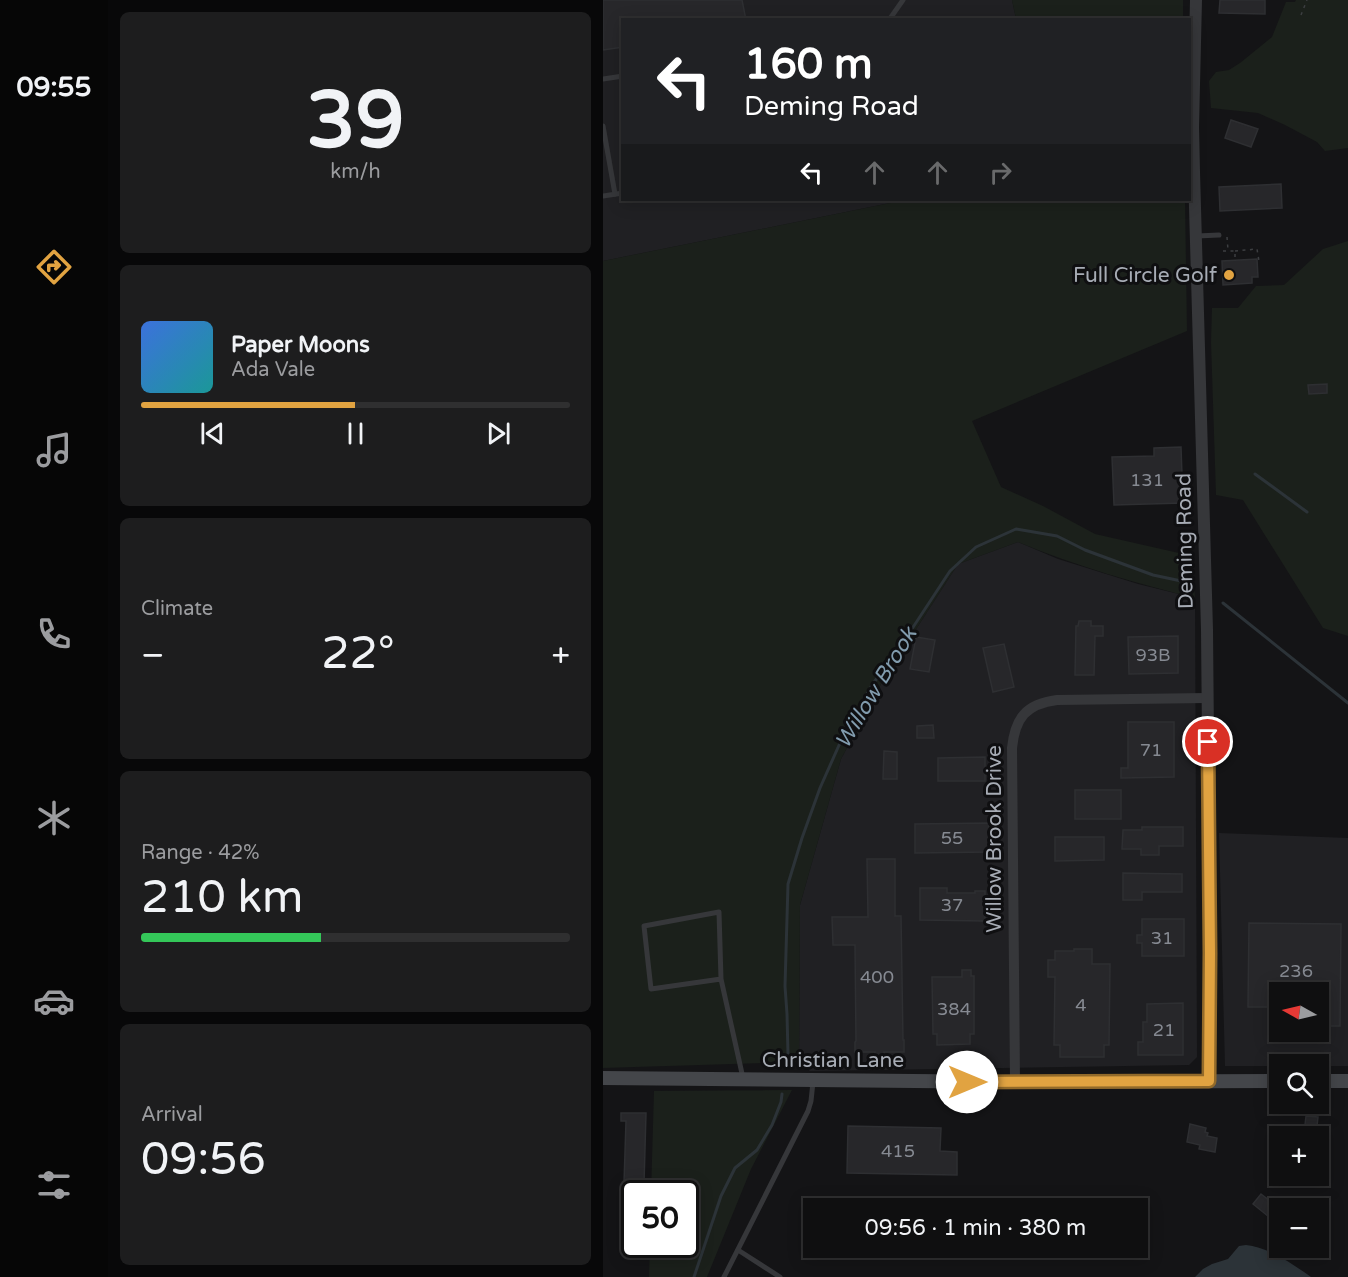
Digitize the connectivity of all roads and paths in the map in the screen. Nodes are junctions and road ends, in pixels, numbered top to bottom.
1 (903, 0) edge
2 (1196, 0) edge
3 (1307, 0) edge
4 (1301, 15) dead end
5 (890, 18) edge
6 (621, 76) edge
7 (603, 79) edge
8 (603, 126) edge
9 (621, 193) edge
10 (615, 194) junction
11 (603, 196) edge
12 (1227, 234) dead end
13 (1219, 235) dead end
14 (1196, 236) junction
15 (1235, 250) junction
16 (1223, 251) dead end
17 (1228, 251) junction
18 (1235, 261) dead end
19 (1257, 262) dead end
20 (1207, 698) junction
21 (721, 979) junction
22 (603, 1078) edge
23 (743, 1080) junction
24 (813, 1080) junction
25 (1209, 1081) junction
26 (1269, 1081) edge
27 (1329, 1081) edge
28 (1348, 1081) edge
29 (1015, 1082) junction
30 (738, 1250) junction
31 (724, 1277) edge
32 (780, 1277) edge

1 - 5 lane
2 - 14 street, Deming Road
3 - 4 path
6 - 7 lane
8 - 10 lane
9 - 10 lane
10 - 11 lane
12 - 17 path
13 - 14 lane
14 - 20 street, Deming Road
15 - 17 path
15 - 18 path
15 - 19 path
16 - 17 path
20 - 25 street, Deming Road
20 - 29 street, Willow Brook Drive
21 - 21 lane
21 - 23 lane
22 - 23 main road, Christian Lane
23 - 24 main road, Christian Lane
24 - 29 main road, Christian Lane
24 - 30 lane
25 - 26 main road, Christian Lane
25 - 29 main road, Christian Lane
27 - 28 main road
30 - 31 lane
30 - 32 lane

